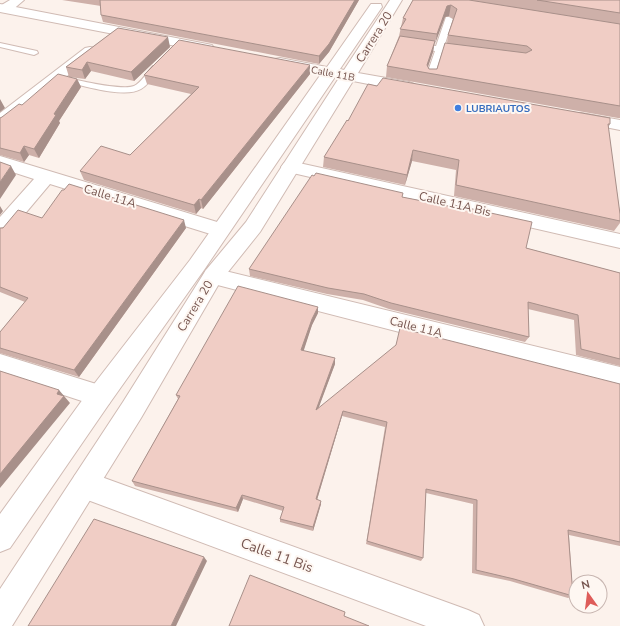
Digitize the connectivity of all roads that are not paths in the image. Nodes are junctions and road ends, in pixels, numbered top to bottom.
1 (18, 0) edge
2 (381, 0) edge
3 (396, 0) edge
4 (2, 10) edge
5 (449, 19) edge
6 (117, 31) junction
7 (0, 45) edge
8 (407, 45) edge
9 (277, 48) edge
10 (440, 49) junction
11 (34, 53) dead end
12 (470, 53) edge
13 (264, 59) edge
14 (165, 60) edge
15 (350, 67) junction
16 (416, 74) edge
17 (56, 78) junction
18 (445, 80) edge
19 (428, 87) junction
20 (582, 105) edge
21 (620, 112) edge
22 (566, 115) edge
23 (0, 121) edge
24 (620, 125) edge
25 (0, 162) edge
26 (290, 167) junction
27 (46, 176) junction
28 (0, 230) edge
29 (220, 230) junction
30 (620, 241) edge
31 (213, 276) junction
32 (0, 364) edge
33 (620, 378) edge
34 (100, 396) junction
35 (86, 485) junction
36 (0, 538) edge
37 (0, 617) edge
38 (468, 626) edge

1 - 4 street
1 - 6 street
2 - 15 street, Carrera 20
3 - 15 street, Carrera 20
4 - 6 street
5 - 10 lane
6 - 17 street
7 - 11 lane
8 - 10 lane
9 - 15 street, Calle 11B
10 - 12 lane
10 - 19 lane
13 - 15 street, Calle 11B
14 - 17 lane
15 - 19 street, Calle 11B
15 - 26 street, Carrera 20
15 - 29 street, Carrera 20
16 - 19 street, Calle 11B
17 - 23 street
18 - 19 street, Calle 11B
20 - 21 street
22 - 24 street
25 - 27 street, Calle 11A
26 - 30 street, Calle 11A Bis
26 - 31 street, Carrera 20
27 - 28 street
27 - 29 street, Calle 11A
29 - 34 street, Carrera 20
31 - 33 street, Calle 11A
31 - 35 street, Carrera 20
32 - 34 street
34 - 36 street, Carrera 20
35 - 37 street, Carrera 20
35 - 38 street, Calle 11 Bis

